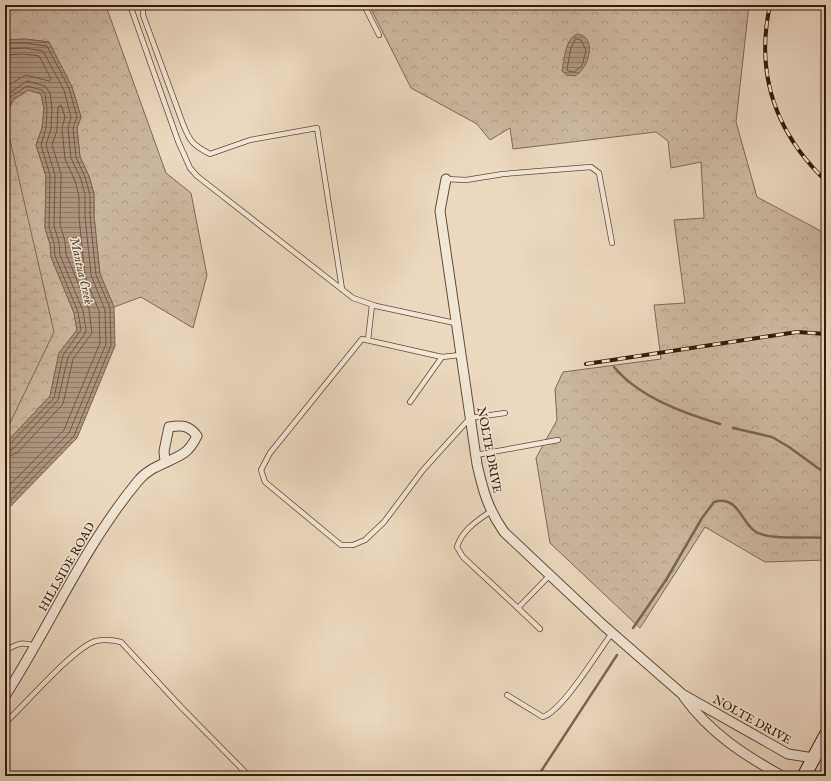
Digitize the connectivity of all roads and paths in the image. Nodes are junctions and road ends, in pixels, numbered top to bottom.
1 (130, 5) edge
2 (143, 5) edge
3 (364, 5) edge
4 (379, 35) dead end
5 (446, 178) joint
6 (612, 243) dead end
7 (342, 289) junction
8 (372, 305) junction
9 (455, 323) junction
10 (368, 340) junction
11 (460, 355) junction
12 (442, 357) junction
13 (410, 402) dead end
14 (505, 413) dead end
15 (470, 418) junction
16 (558, 440) dead end
17 (476, 455) junction
18 (165, 462) dead end
19 (491, 511) junction
20 (550, 575) junction
21 (518, 608) junction
22 (540, 629) dead end
23 (612, 633) junction
24 (35, 646) junction
25 (5, 651) edge
26 (682, 694) junction
27 (508, 695) dead end
28 (5, 696) edge
29 (5, 723) edge
30 (826, 735) edge
31 (814, 758) junction
32 (248, 776) edge
33 (782, 776) edge
34 (804, 776) edge

1 - 7 lane
2 - 7 lane
3 - 4 lane
5 - 6 lane
5 - 9 street, NOLTE DRIVE
7 - 8 lane
8 - 9 lane
8 - 10 lane
9 - 11 street, NOLTE DRIVE
10 - 12 lane
10 - 15 lane
11 - 12 lane
11 - 15 street, NOLTE DRIVE
12 - 13 lane
14 - 15 lane
15 - 17 street, NOLTE DRIVE
16 - 17 lane
17 - 19 street, NOLTE DRIVE
18 - 24 street, HILLSIDE ROAD
19 - 20 street, NOLTE DRIVE
19 - 21 lane
20 - 21 lane
20 - 23 street, NOLTE DRIVE
21 - 22 lane
23 - 26 street, NOLTE DRIVE
23 - 27 lane
24 - 25 lane
24 - 28 street, HILLSIDE ROAD
26 - 31 street, NOLTE DRIVE
26 - 33 street, NOLTE DRIVE
29 - 32 lane
30 - 31 main road
31 - 34 main road

